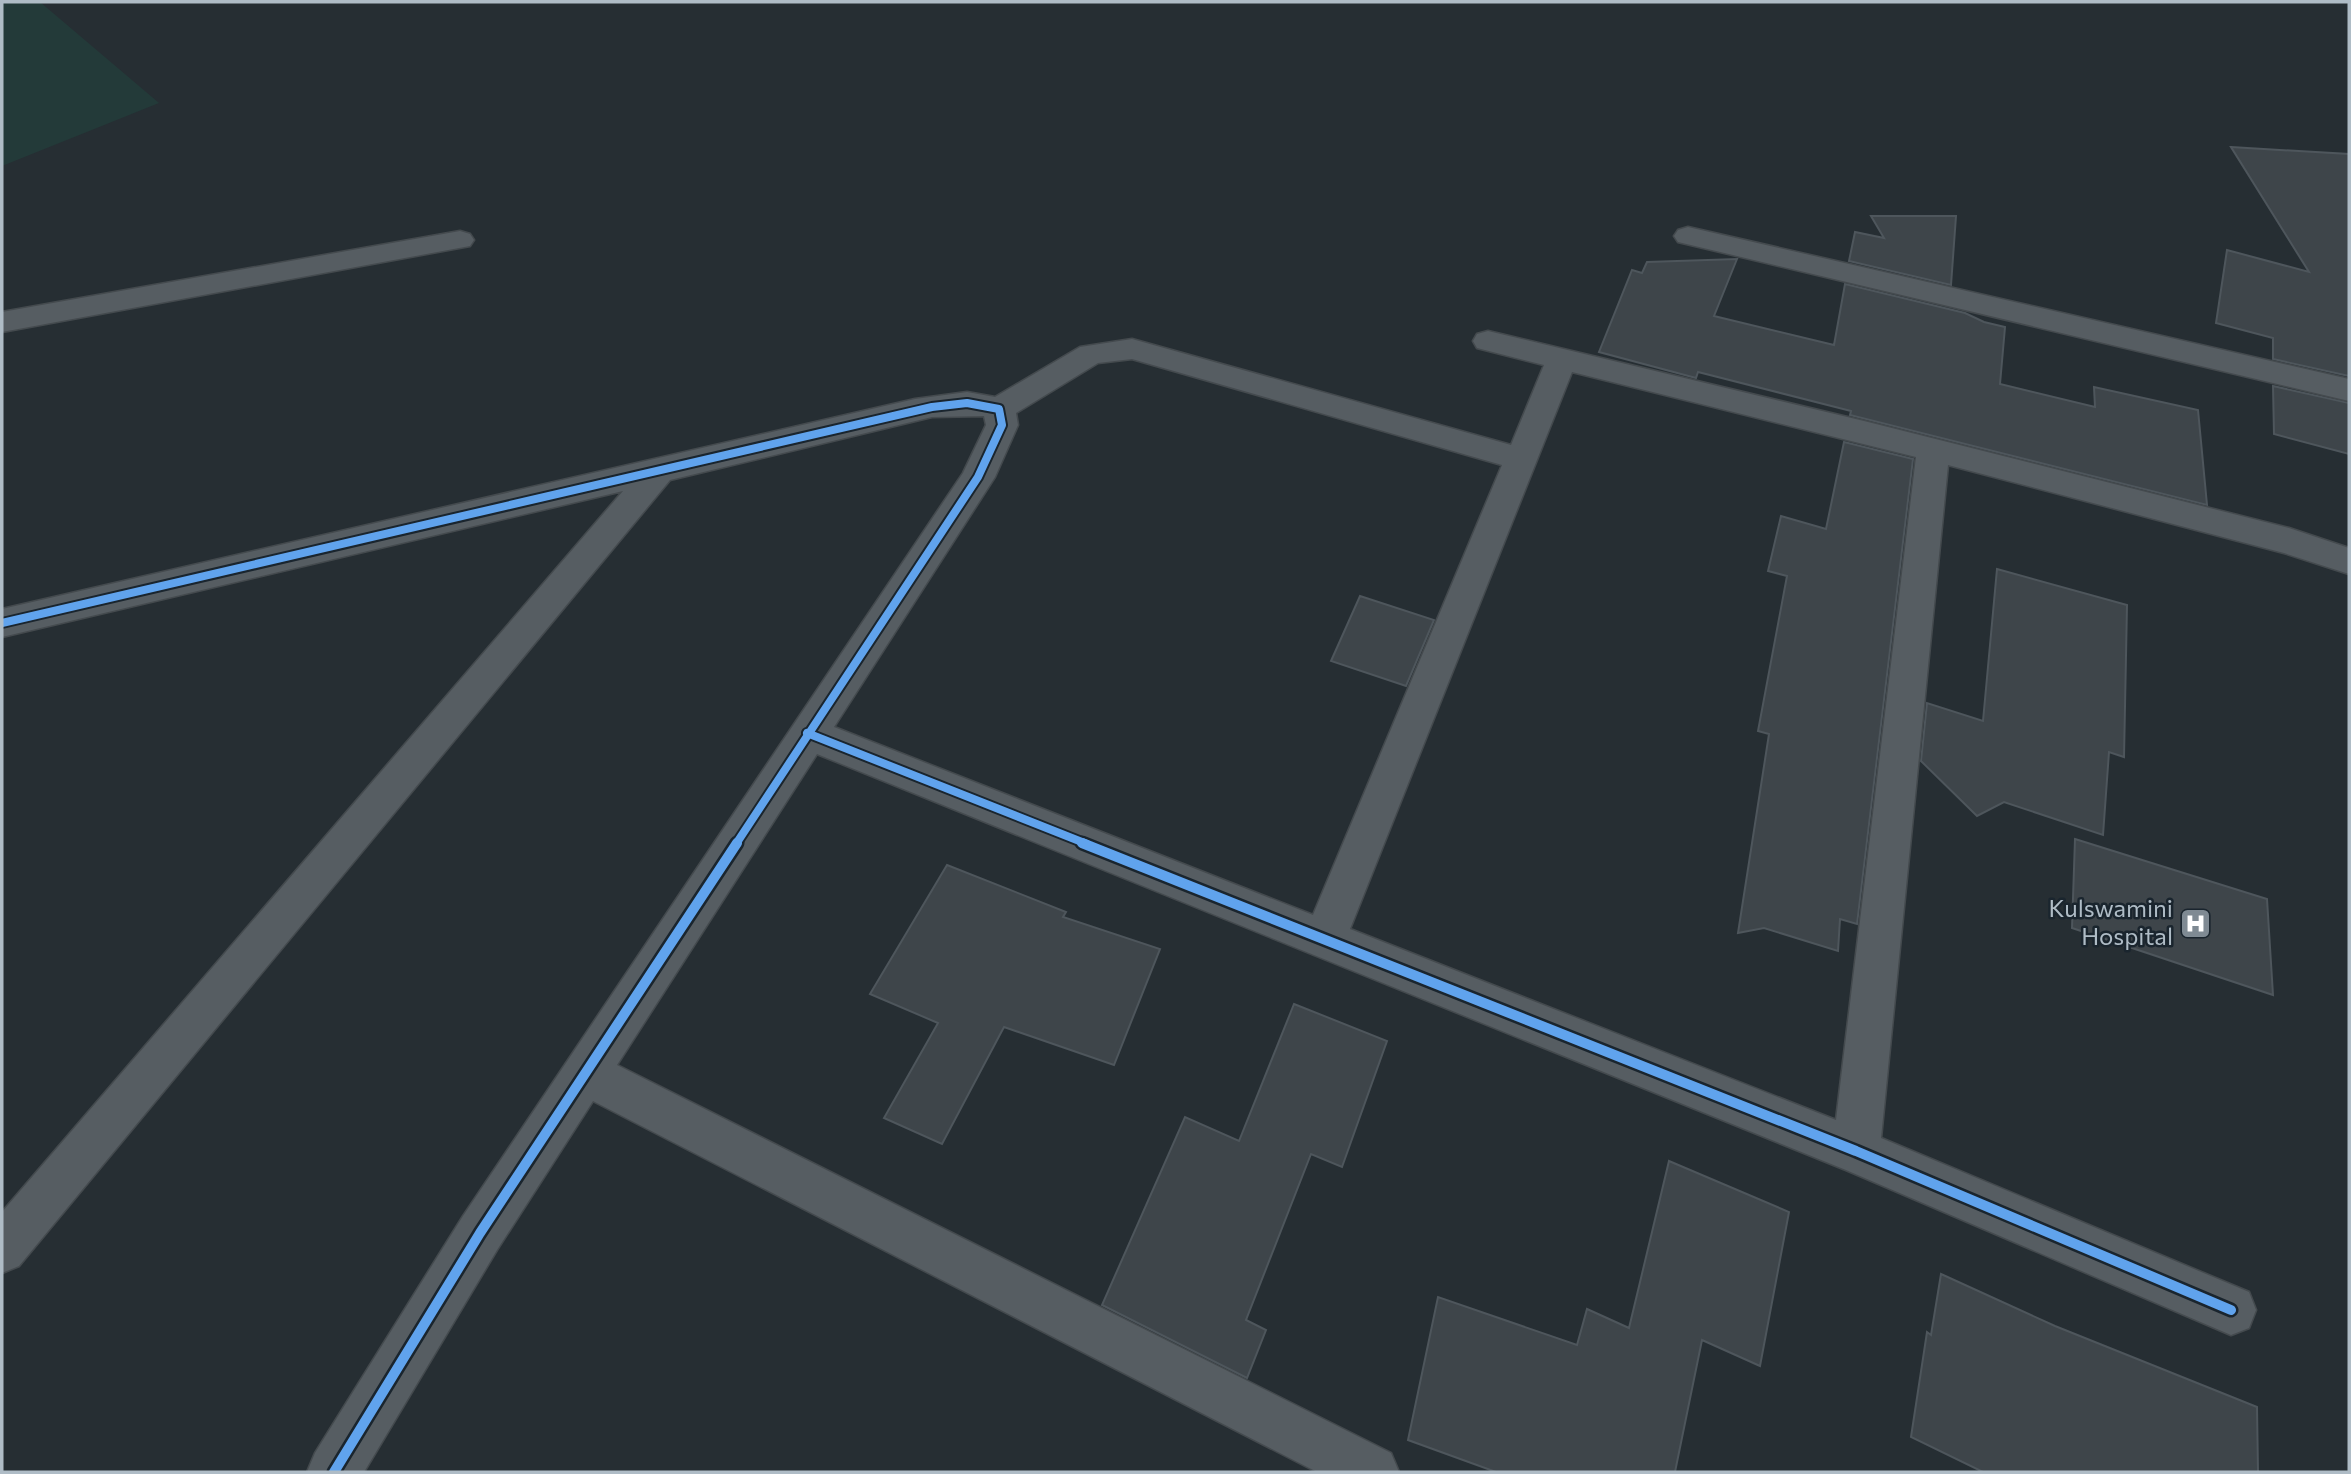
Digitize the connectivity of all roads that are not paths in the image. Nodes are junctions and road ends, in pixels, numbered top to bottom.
1 (1688, 236) dead end
2 (460, 240) dead end
3 (2, 322) edge
4 (1488, 341) dead end
5 (1562, 359) junction
6 (2349, 390) edge
7 (999, 409) junction
8 (1933, 450) junction
9 (1520, 459) junction
10 (657, 472) junction
11 (2349, 561) edge
12 (4, 625) edge
13 (807, 733) junction
14 (1324, 940) junction
15 (586, 1073) junction
16 (1856, 1151) junction
17 (2, 1249) edge
18 (2231, 1310) dead end
19 (334, 1472) edge
20 (1372, 1472) edge

1 - 6 street
2 - 3 street
4 - 5 street
5 - 8 street
5 - 9 street
7 - 9 street
7 - 10 street
7 - 13 street
8 - 11 street
8 - 16 street
9 - 14 street
10 - 12 street
10 - 17 street
13 - 14 street
13 - 15 street
14 - 16 street
15 - 19 street
15 - 20 street
16 - 18 street

